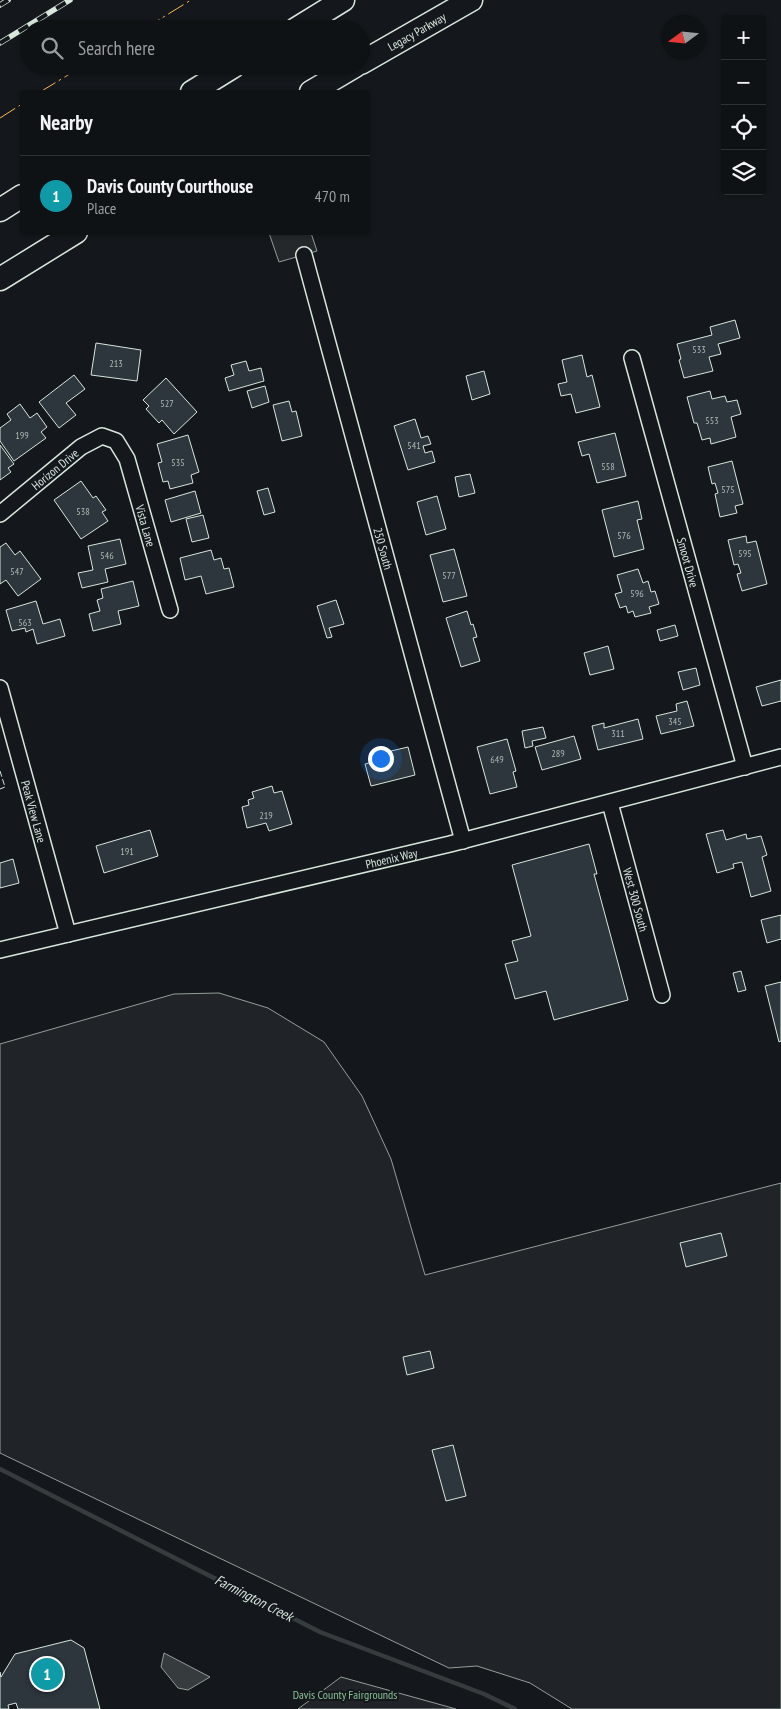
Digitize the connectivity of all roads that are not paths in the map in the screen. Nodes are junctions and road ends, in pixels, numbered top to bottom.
1 (343, 0) edge
2 (471, 0) edge
3 (311, 20) edge
4 (370, 58) edge
5 (219, 75) edge
6 (340, 75) edge
7 (195, 90) edge
8 (314, 90) edge
9 (20, 197) edge
10 (0, 210) edge
11 (71, 235) edge
12 (304, 255) dead end
13 (0, 279) edge
14 (632, 358) dead end
15 (116, 441) joint
16 (0, 514) edge
17 (170, 610) dead end
18 (0, 688) edge
19 (781, 757) edge
20 (745, 767) junction
21 (610, 803) junction
22 (463, 841) junction
23 (68, 934) junction
24 (0, 950) edge
25 (662, 995) dead end

1 - 3 highway
2 - 4 highway, Legacy Parkway
5 - 7 highway
6 - 8 highway
9 - 10 highway
11 - 13 highway
12 - 22 street, 250 South
14 - 20 street, Smoot Drive
15 - 16 street, Horizon Drive
15 - 17 street, Vista Lane
18 - 23 street, Peak View Lane
19 - 20 street, Phoenix Way
20 - 21 street, Phoenix Way
21 - 22 street, Phoenix Way
21 - 25 street, West 300 South
22 - 23 street, Phoenix Way
23 - 24 street, Phoenix Way

